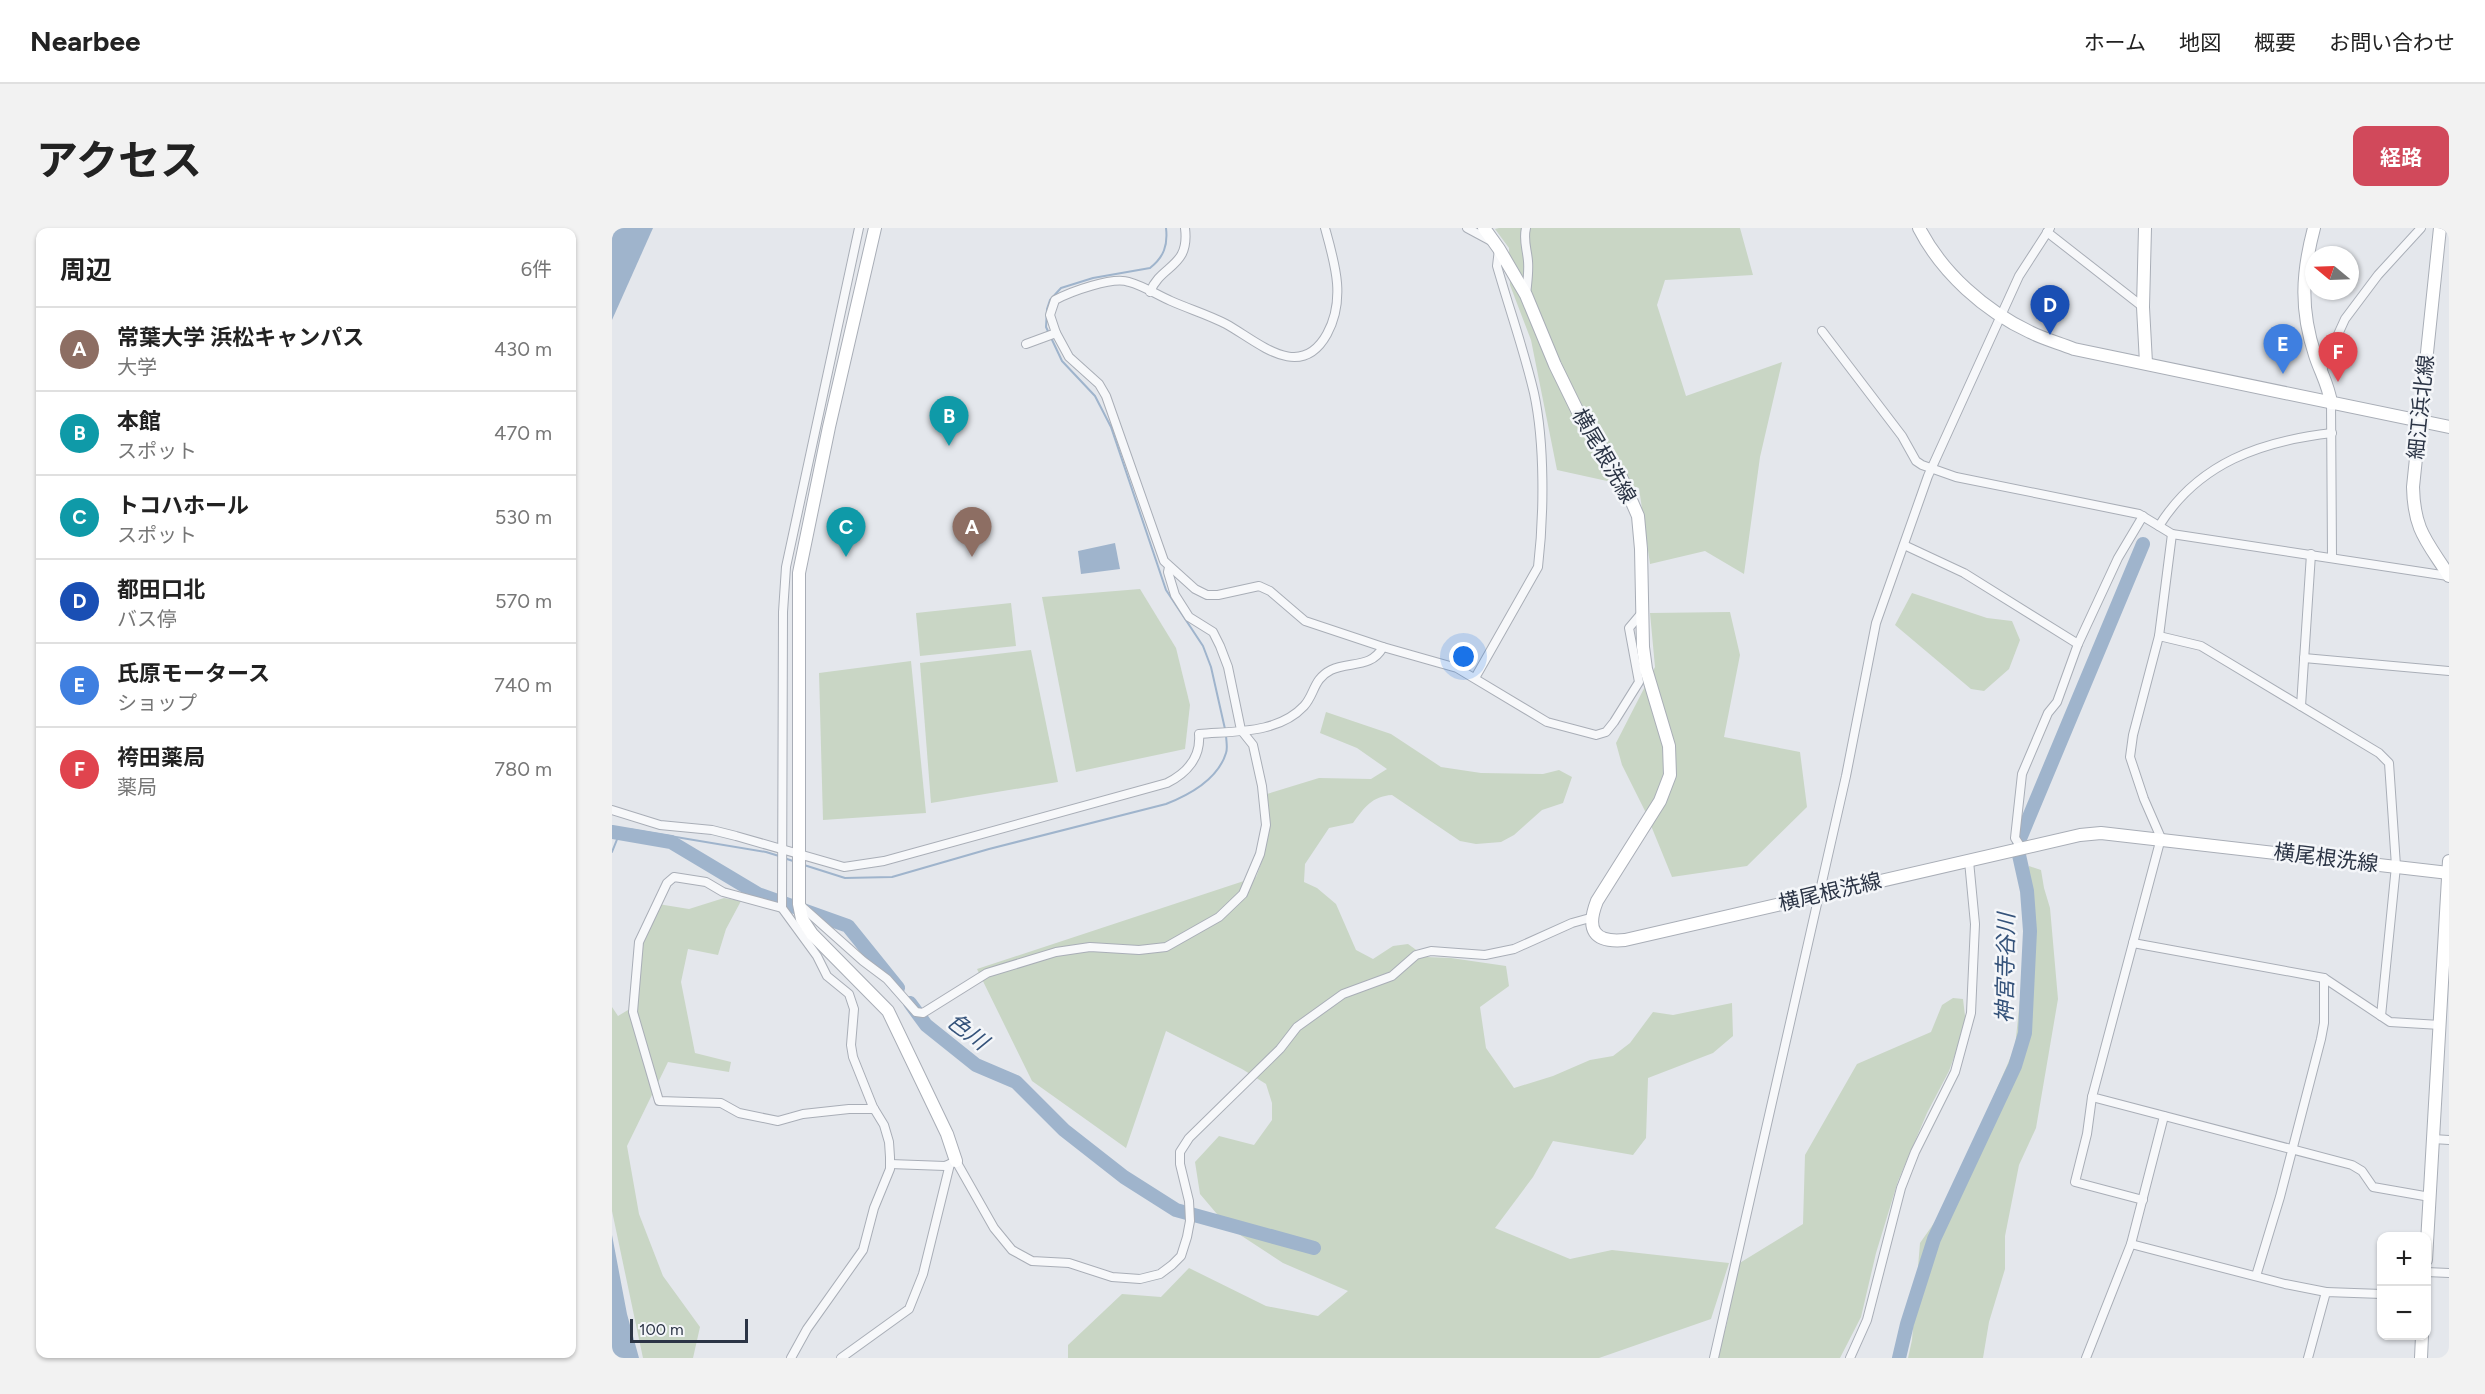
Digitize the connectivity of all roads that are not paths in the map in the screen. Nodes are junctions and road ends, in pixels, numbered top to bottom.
1 (859, 228) edge
2 (875, 228) edge
3 (1185, 228) edge
4 (1325, 228) edge
5 (1467, 228) edge
6 (1484, 228) edge
7 (1526, 228) edge
8 (1919, 228) edge
9 (2145, 228) edge
10 (2314, 228) edge
11 (2421, 228) edge
12 (2440, 228) edge
13 (2049, 230) edge
14 (1496, 245) junction
15 (1150, 291) junction
16 (1526, 295) junction
17 (2143, 307) junction
18 (2001, 316) junction
19 (1822, 332) dead end
20 (1054, 334) junction
21 (1026, 344) dead end
22 (2145, 363) junction
23 (2321, 372) junction
24 (2331, 403) junction
25 (2420, 421) junction
26 (2449, 427) edge
27 (2332, 433) junction
28 (1931, 469) junction
29 (2143, 516) junction
30 (2159, 526) junction
31 (2172, 534) junction
32 (1904, 545) junction
33 (2311, 554) junction
34 (2332, 557) junction
35 (1169, 567) junction
36 (2449, 576) edge
37 (1641, 615) junction
38 (2159, 636) junction
39 (2078, 644) junction
40 (1383, 646) junction
41 (2304, 658) junction
42 (2449, 671) edge
43 (1475, 678) junction
44 (2301, 706) junction
45 (1241, 730) junction
46 (612, 810) edge
47 (2161, 838) junction
48 (2022, 849) junction
49 (783, 850) junction
50 (798, 854) junction
51 (1969, 861) junction
52 (2449, 861) edge
53 (2396, 867) junction
54 (2449, 873) edge
55 (1818, 894) junction
56 (799, 904) junction
57 (782, 908) junction
58 (1590, 918) junction
59 (2133, 943) junction
60 (2324, 978) junction
61 (2445, 1007) edge
62 (2381, 1016) junction
63 (2440, 1025) junction
64 (2092, 1097) junction
65 (874, 1109) junction
66 (2164, 1116) junction
67 (2433, 1139) junction
68 (2449, 1140) edge
69 (2291, 1149) junction
70 (953, 1163) junction
71 (890, 1164) junction
72 (2430, 1197) junction
73 (2143, 1200) junction
74 (2428, 1232) edge
75 (2131, 1245) junction
76 (2431, 1272) edge
77 (2449, 1273) edge
78 (2256, 1276) junction
79 (2326, 1292) junction
80 (2377, 1294) edge
81 (2422, 1340) edge
82 (791, 1358) edge
83 (842, 1358) edge
84 (1713, 1358) edge
85 (1850, 1358) edge
86 (2086, 1358) edge
87 (2307, 1358) edge
88 (2421, 1358) edge

1 - 49 street
2 - 50 main road
3 - 15 street
4 - 15 street
5 - 14 street
6 - 14 main road, 横尾根洗線
7 - 16 street
8 - 18 main road
9 - 17 main road
10 - 23 main road
11 - 23 street
12 - 25 main road, 細江浜北線
13 - 17 street
13 - 18 street
14 - 16 main road, 横尾根洗線
14 - 43 street
15 - 20 street
16 - 37 main road, 横尾根洗線
17 - 22 main road
18 - 22 main road
18 - 28 street
19 - 28 street
20 - 21 street
20 - 35 street
22 - 24 main road
23 - 24 main road
24 - 25 main road
24 - 27 street
25 - 26 main road
25 - 36 main road, 細江浜北線
27 - 30 street
27 - 34 street
28 - 29 street
28 - 32 street
29 - 30 street
29 - 39 street
30 - 31 street
31 - 33 street
31 - 38 street
32 - 39 street
32 - 55 street
33 - 34 street
33 - 41 street
34 - 36 street
35 - 40 street
35 - 45 street
37 - 43 street
37 - 58 main road, 横尾根洗線
38 - 44 street
38 - 47 street
39 - 48 street
40 - 43 street
40 - 45 street
41 - 42 street
41 - 44 street
44 - 53 street
45 - 50 street
45 - 56 street
46 - 49 street
47 - 48 main road, 横尾根洗線
47 - 53 main road, 横尾根洗線
47 - 59 street
48 - 51 main road, 横尾根洗線
49 - 50 street
49 - 57 street
50 - 56 main road
51 - 55 main road, 横尾根洗線
51 - 85 street
52 - 54 main road
53 - 54 main road, 横尾根洗線
53 - 62 street
54 - 61 main road
55 - 58 main road, 横尾根洗線
55 - 84 street
56 - 70 main road
57 - 65 street
57 - 65 street
58 - 70 street
59 - 60 street
59 - 64 street
60 - 62 street
60 - 69 street
61 - 63 main road
62 - 63 street
63 - 67 main road
64 - 66 street
64 - 73 street
65 - 71 street
66 - 69 street
66 - 73 street
67 - 68 street
67 - 72 main road
69 - 72 street
69 - 78 street
70 - 71 street
70 - 83 street
71 - 82 street
72 - 74 main road
73 - 75 street
75 - 78 street
75 - 86 street
76 - 77 street
78 - 79 street
79 - 80 street
79 - 87 street
81 - 88 main road

